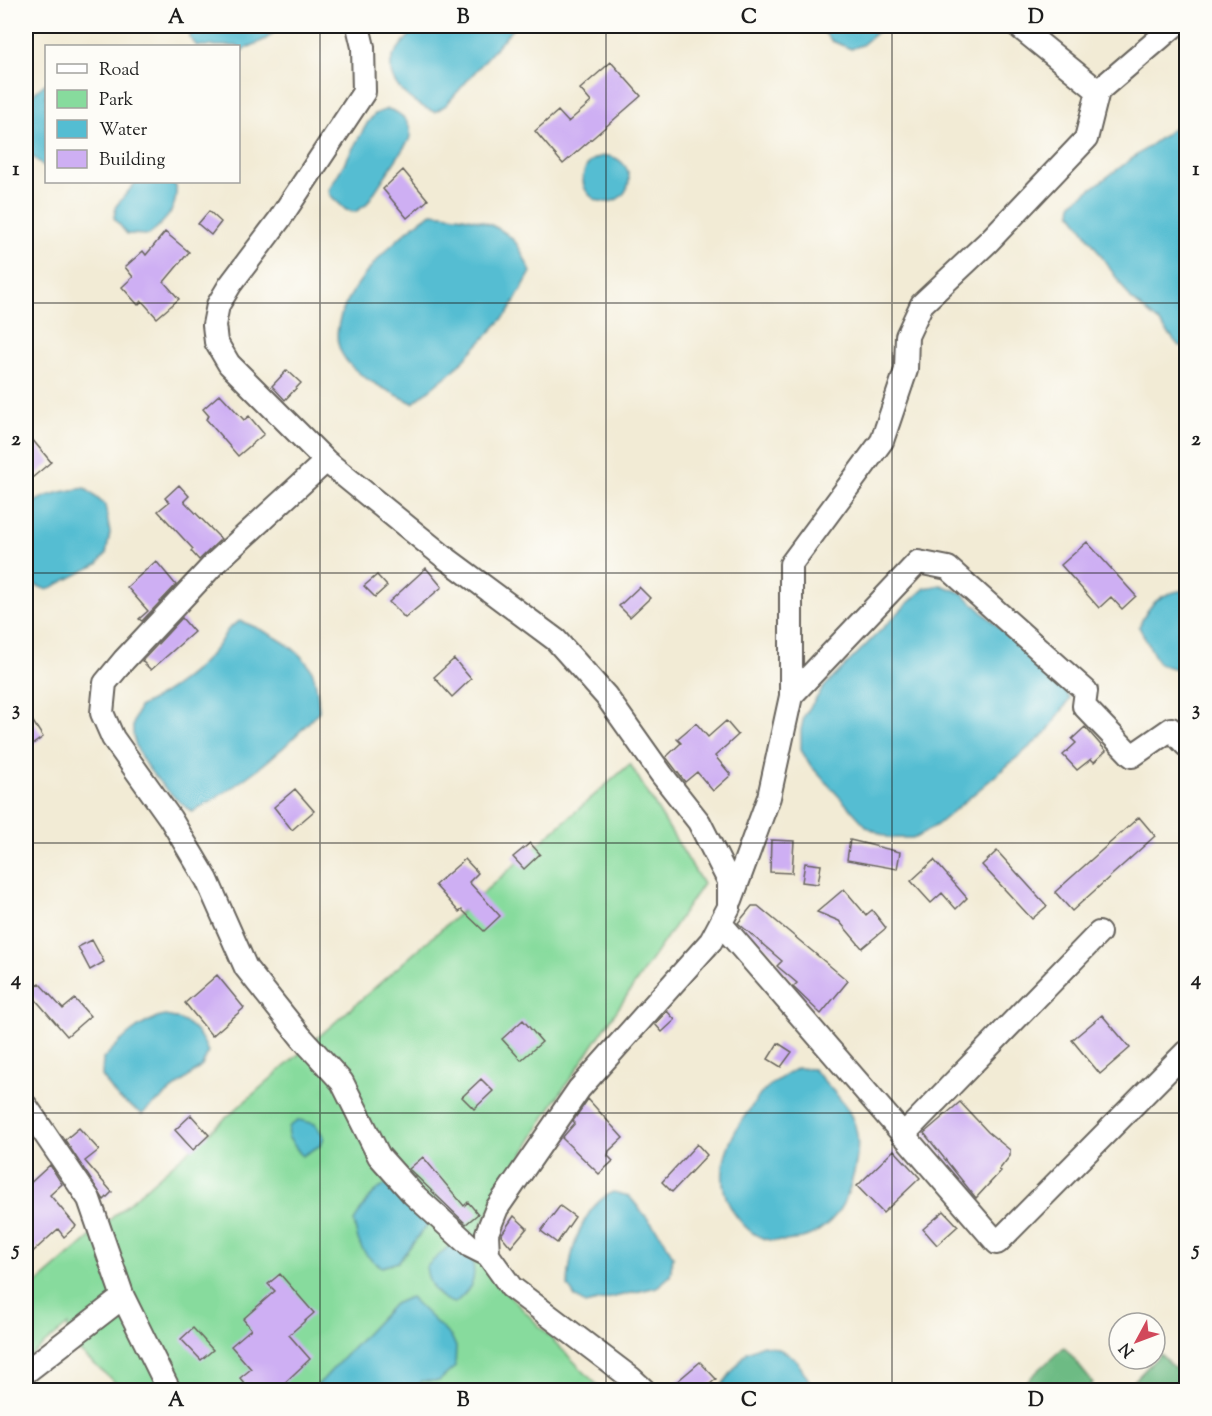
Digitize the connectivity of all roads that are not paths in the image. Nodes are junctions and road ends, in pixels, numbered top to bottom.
1 (358, 26) edge
2 (1018, 26) edge
3 (1174, 26) edge
4 (1098, 91) junction
5 (326, 461) junction
6 (791, 696) junction
7 (1186, 745) edge
8 (725, 916) junction
9 (1099, 933) dead end
10 (1186, 1052) edge
11 (26, 1106) edge
12 (903, 1135) junction
13 (488, 1255) junction
14 (123, 1297) junction
15 (26, 1372) edge
16 (631, 1386) edge
17 (169, 1390) edge

1 - 5 street
2 - 4 street
3 - 4 street
4 - 6 street
5 - 8 street
5 - 13 street
6 - 7 street
6 - 8 street
8 - 12 street
8 - 13 street
9 - 12 street
10 - 12 street
11 - 14 street
13 - 16 street
14 - 15 street
14 - 17 street

